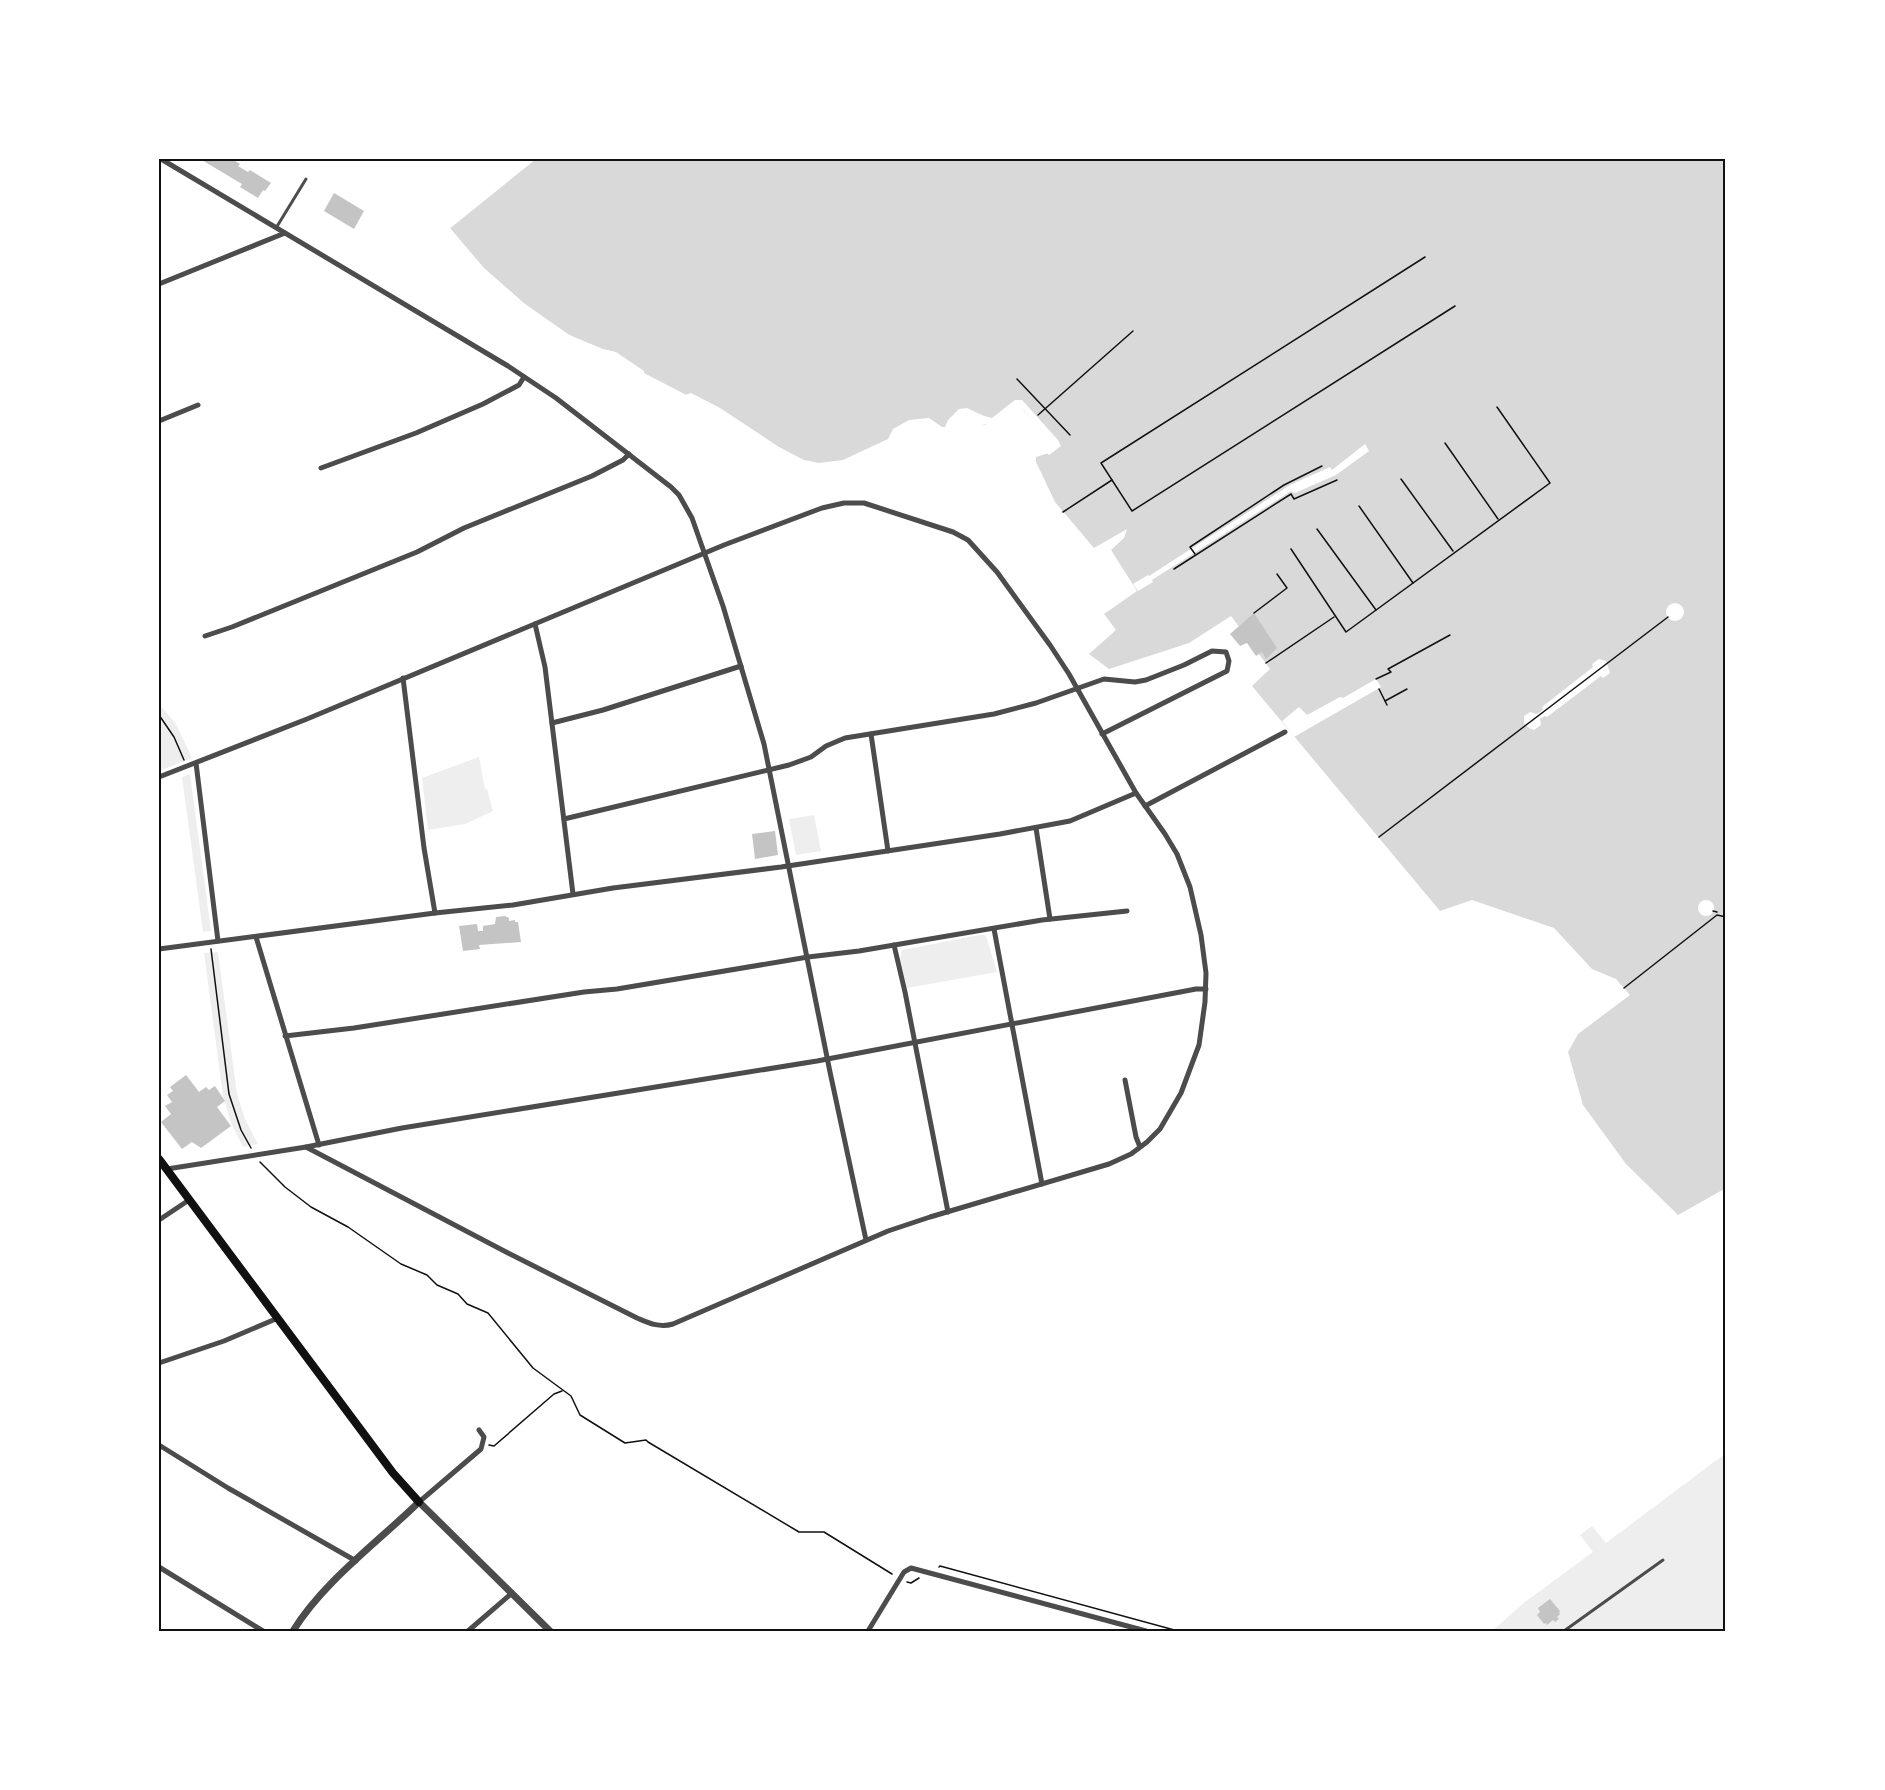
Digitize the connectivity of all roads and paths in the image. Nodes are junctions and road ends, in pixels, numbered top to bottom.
1 (162, 159) edge
2 (306, 179) dead end
3 (276, 228) junction
4 (285, 233) junction
5 (1425, 256) dead end
6 (159, 284) edge
7 (1455, 306) dead end
8 (1133, 331) dead end
9 (524, 377) junction
10 (1017, 378) dead end
11 (198, 405) dead end
12 (1045, 408) junction
13 (1497, 408) dead end
14 (1038, 415) dead end
15 (159, 421) edge
16 (1070, 435) dead end
17 (1446, 443) dead end
18 (629, 454) junction
19 (1322, 466) dead end
20 (321, 468) dead end
21 (1401, 479) dead end
22 (1112, 480) junction
23 (1337, 480) dead end
24 (1359, 506) dead end
25 (1063, 512) dead end
26 (1499, 520) junction
27 (1317, 529) dead end
28 (1291, 549) dead end
29 (1454, 553) junction
30 (705, 554) junction
31 (1196, 555) junction
32 (1173, 569) dead end
33 (1277, 574) dead end
34 (1413, 583) junction
35 (1376, 610) junction
36 (1254, 613) dead end
37 (1336, 616) junction
38 (1668, 617) dead end
39 (536, 624) junction
40 (1450, 635) dead end
41 (205, 636) dead end
42 (1266, 663) dead end
43 (741, 666) junction
44 (403, 678) junction
45 (1376, 679) dead end
46 (1076, 689) junction
47 (1379, 689) dead end
48 (1407, 689) dead end
49 (1385, 701) junction
50 (1387, 705) dead end
51 (159, 716) edge
52 (552, 723) junction
53 (1285, 732) dead end
54 (871, 734) junction
55 (1102, 734) junction
56 (184, 762) dead end
57 (196, 763) junction
58 (770, 771) junction
59 (159, 777) edge
60 (1136, 793) junction
61 (1145, 806) junction
62 (564, 819) junction
63 (1036, 828) junction
64 (1379, 837) dead end
65 (888, 850) junction
66 (789, 865) junction
67 (573, 894) junction
68 (1127, 911) dead end
69 (1713, 911) dead end
70 (1718, 912) dead end
71 (435, 913) junction
72 (1710, 915) dead end
73 (1726, 916) edge
74 (1050, 919) junction
75 (1713, 919) junction
76 (994, 929) junction
77 (256, 937) junction
78 (218, 941) junction
79 (894, 945) junction
80 (159, 949) edge
81 (212, 954) dead end
82 (808, 957) junction
83 (1624, 988) dead end
84 (1206, 989) junction
85 (1011, 1025) junction
86 (285, 1036) junction
87 (915, 1043) junction
88 (828, 1059) junction
89 (1125, 1080) dead end
90 (249, 1144) dead end
91 (319, 1145) junction
92 (1140, 1147) junction
93 (306, 1148) junction
94 (159, 1159) edge
95 (166, 1168) junction
96 (268, 1170) dead end
97 (1042, 1184) junction
98 (189, 1200) junction
99 (948, 1212) junction
100 (159, 1220) edge
101 (866, 1240) junction
102 (278, 1318) junction
103 (159, 1363) edge
104 (563, 1391) junction
105 (479, 1430) dead end
106 (483, 1443) junction
107 (159, 1444) edge
108 (419, 1502) junction
109 (1662, 1560) dead end
110 (356, 1561) junction
111 (940, 1566) dead end
112 (159, 1567) edge
113 (890, 1573) dead end
114 (512, 1593) junction
115 (263, 1631) edge
116 (293, 1631) edge
117 (468, 1631) edge
118 (550, 1631) edge
119 (868, 1631) edge
120 (1146, 1631) edge
121 (1178, 1631) edge
122 (1564, 1631) edge

1 - 3 street
2 - 3 lane
3 - 4 street
4 - 6 street
4 - 9 street
5 - 22 path
7 - 22 path
8 - 12 path
9 - 18 street
9 - 20 street
10 - 12 path
11 - 15 street
12 - 14 path
12 - 16 path
13 - 26 path
17 - 26 path
18 - 30 street
18 - 41 street
19 - 31 path
21 - 29 path
22 - 25 path
23 - 31 path
24 - 34 path
26 - 29 path
27 - 35 path
28 - 37 path
29 - 34 path
30 - 39 street
30 - 43 street
30 - 46 street
31 - 32 path
33 - 36 path
34 - 35 path
35 - 37 path
37 - 42 path
38 - 64 path
39 - 44 street
39 - 52 street
40 - 45 path
43 - 52 street
43 - 58 street
44 - 57 street
44 - 71 street
46 - 54 street
46 - 55 street
46 - 55 street
47 - 49 path
48 - 49 path
49 - 50 path
51 - 56 path
52 - 62 street
53 - 61 street
54 - 58 street
54 - 65 street
55 - 60 street
57 - 59 street
57 - 78 street
58 - 62 street
58 - 66 street
60 - 61 street
60 - 63 street
61 - 84 street
62 - 67 street
63 - 65 street
63 - 74 street
65 - 66 street
66 - 67 street
66 - 82 street
67 - 71 street
68 - 74 street
69 - 70 path
71 - 77 street
72 - 75 path
73 - 75 path
74 - 76 street
75 - 83 path
76 - 79 street
76 - 85 street
77 - 78 street
77 - 86 street
78 - 80 street
79 - 82 street
79 - 87 street
81 - 90 path
82 - 86 street
82 - 88 street
84 - 85 street
84 - 92 street
85 - 87 street
85 - 97 street
86 - 91 street
87 - 88 street
87 - 99 street
88 - 91 street
88 - 101 street
89 - 92 street
91 - 93 street
92 - 97 street
93 - 95 street
93 - 101 street
94 - 95 main road
95 - 98 main road
96 - 104 path
97 - 99 street
98 - 100 street
98 - 102 main road
99 - 101 street
102 - 103 street
102 - 108 main road
104 - 106 path
104 - 113 path
105 - 106 street
106 - 108 street
107 - 110 street
108 - 110 street
108 - 114 street
109 - 122 lane
110 - 116 street
111 - 121 path
112 - 115 street
114 - 117 street
114 - 118 street
119 - 120 street

